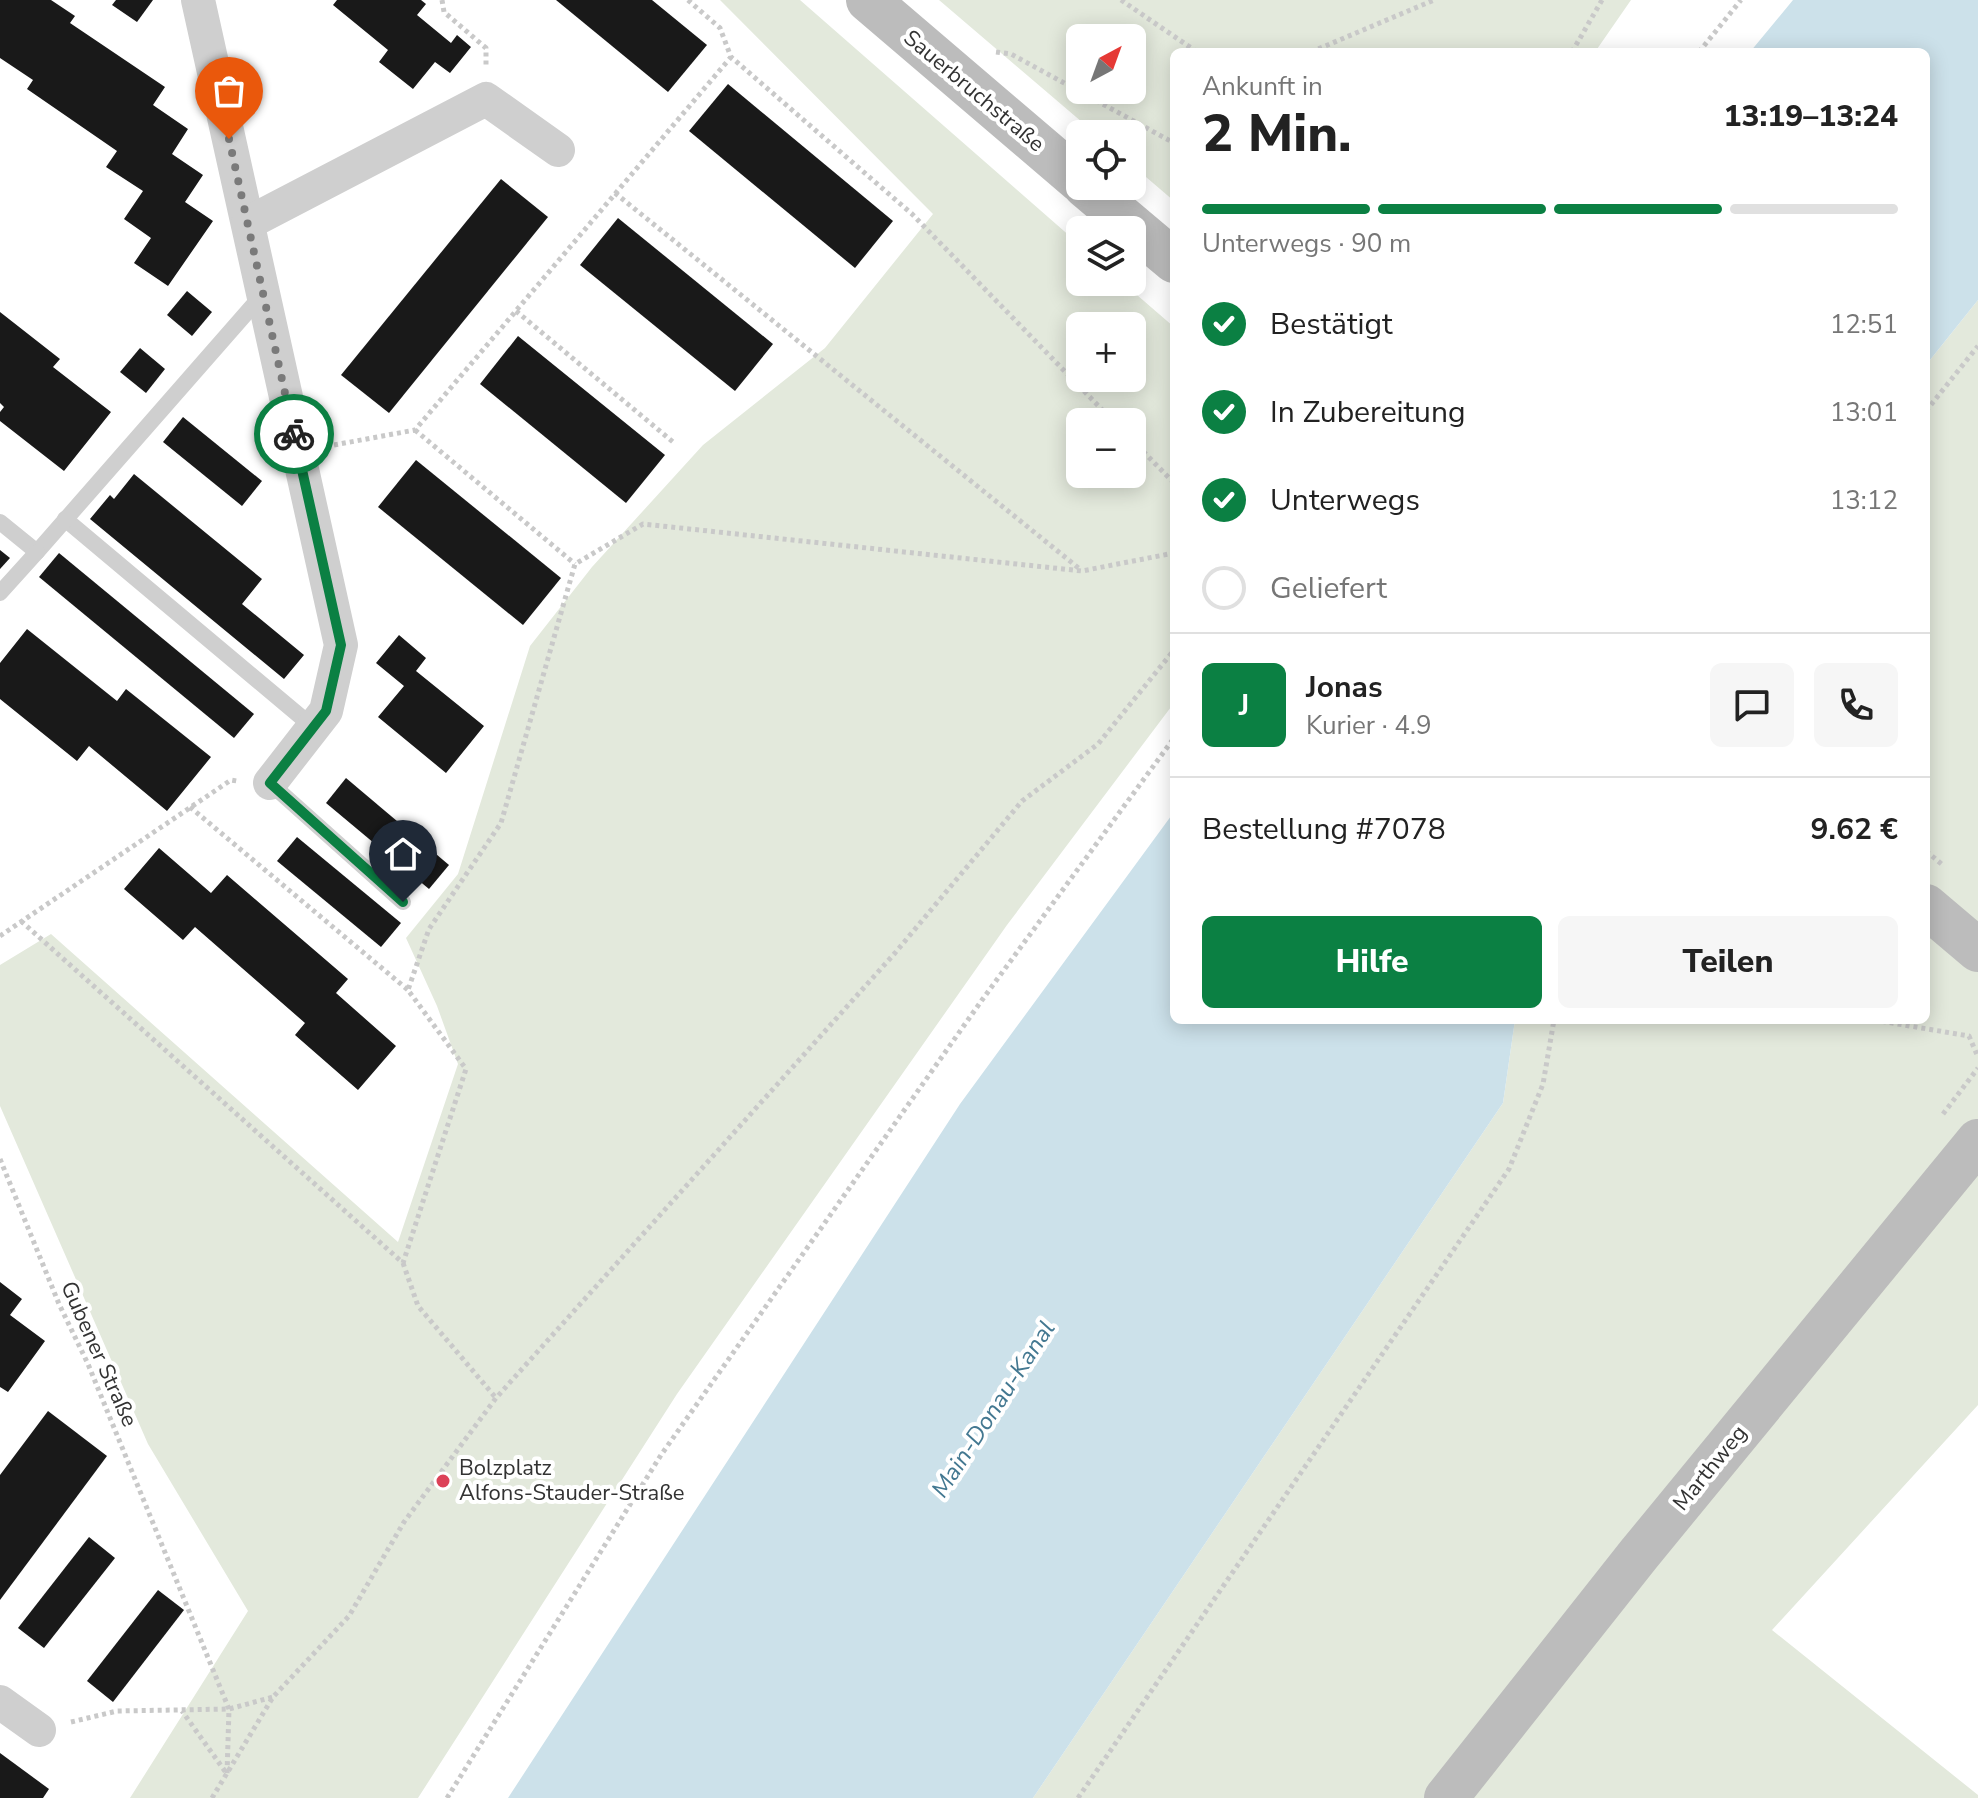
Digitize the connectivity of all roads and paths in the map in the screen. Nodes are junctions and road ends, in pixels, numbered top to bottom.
1 (198, 0) edge
2 (442, 0) edge
3 (688, 0) edge
4 (868, 0) edge
5 (1121, 0) edge
6 (1434, 0) edge
7 (1602, 0) edge
8 (1741, 0) edge
9 (1191, 48) edge
10 (1320, 48) edge
11 (1574, 48) edge
12 (1702, 48) edge
13 (731, 57) junction
14 (959, 78) junction
15 (486, 99) junction
16 (1170, 141) edge
17 (558, 150) dead end
18 (1066, 169) edge
19 (615, 193) junction
20 (1102, 200) edge
21 (248, 223) junction
22 (1170, 258) edge
23 (264, 293) junction
24 (516, 311) junction
25 (1978, 346) edge
26 (1930, 406) edge
27 (1100, 408) edge
28 (415, 430) junction
29 (673, 442) dead end
30 (298, 452) junction
31 (1146, 454) edge
32 (1170, 479) edge
33 (65, 519) junction
34 (0, 522) edge
35 (37, 552) junction
36 (1170, 554) edge
37 (575, 564) junction
38 (1082, 571) junction
39 (0, 593) edge
40 (1170, 655) edge
41 (313, 727) junction
42 (1170, 743) edge
43 (270, 783) junction
44 (190, 807) junction
45 (403, 902) dead end
46 (1930, 909) edge
47 (21, 921) junction
48 (0, 936) edge
49 (1978, 950) edge
50 (408, 990) junction
51 (1553, 1024) edge
52 (1898, 1024) edge
53 (1978, 1057) edge
54 (1978, 1141) edge
55 (0, 1159) edge
56 (403, 1263) junction
57 (496, 1398) junction
58 (273, 1697) junction
59 (0, 1702) edge
60 (229, 1709) junction
61 (182, 1711) junction
62 (39, 1730) joint
63 (227, 1774) junction
64 (212, 1798) edge
65 (447, 1798) edge
66 (1078, 1798) edge
67 (1446, 1798) edge

1 - 21 street
2 - 15 path
3 - 13 path
4 - 14 main road, Sauerbruchstraße
5 - 9 path
6 - 10 path
7 - 11 path
8 - 12 path
13 - 19 path
13 - 27 path
14 - 16 path
14 - 18 main road, Sauerbruchstraße
15 - 17 street
15 - 21 street
19 - 24 path
19 - 38 path
20 - 22 main road
21 - 23 street
23 - 30 street
23 - 33 lane
24 - 28 path
24 - 29 path
25 - 26 path
28 - 30 path
28 - 37 path
30 - 41 street
31 - 32 path
33 - 35 lane
33 - 41 lane
34 - 35 lane
35 - 39 lane
36 - 38 path
37 - 38 path
37 - 50 path
40 - 57 path
41 - 43 street
42 - 65 path
43 - 44 path
43 - 45 lane
44 - 47 path
44 - 50 path
46 - 49 main road
47 - 48 path
47 - 56 path
50 - 56 path
51 - 66 path
52 - 53 path
54 - 67 main road, Marthweg
55 - 60 path, Gubener Straße
56 - 57 path
57 - 58 path
58 - 60 path
58 - 63 path
59 - 62 street
60 - 61 path
60 - 63 path
61 - 62 path
61 - 63 path
63 - 64 path

